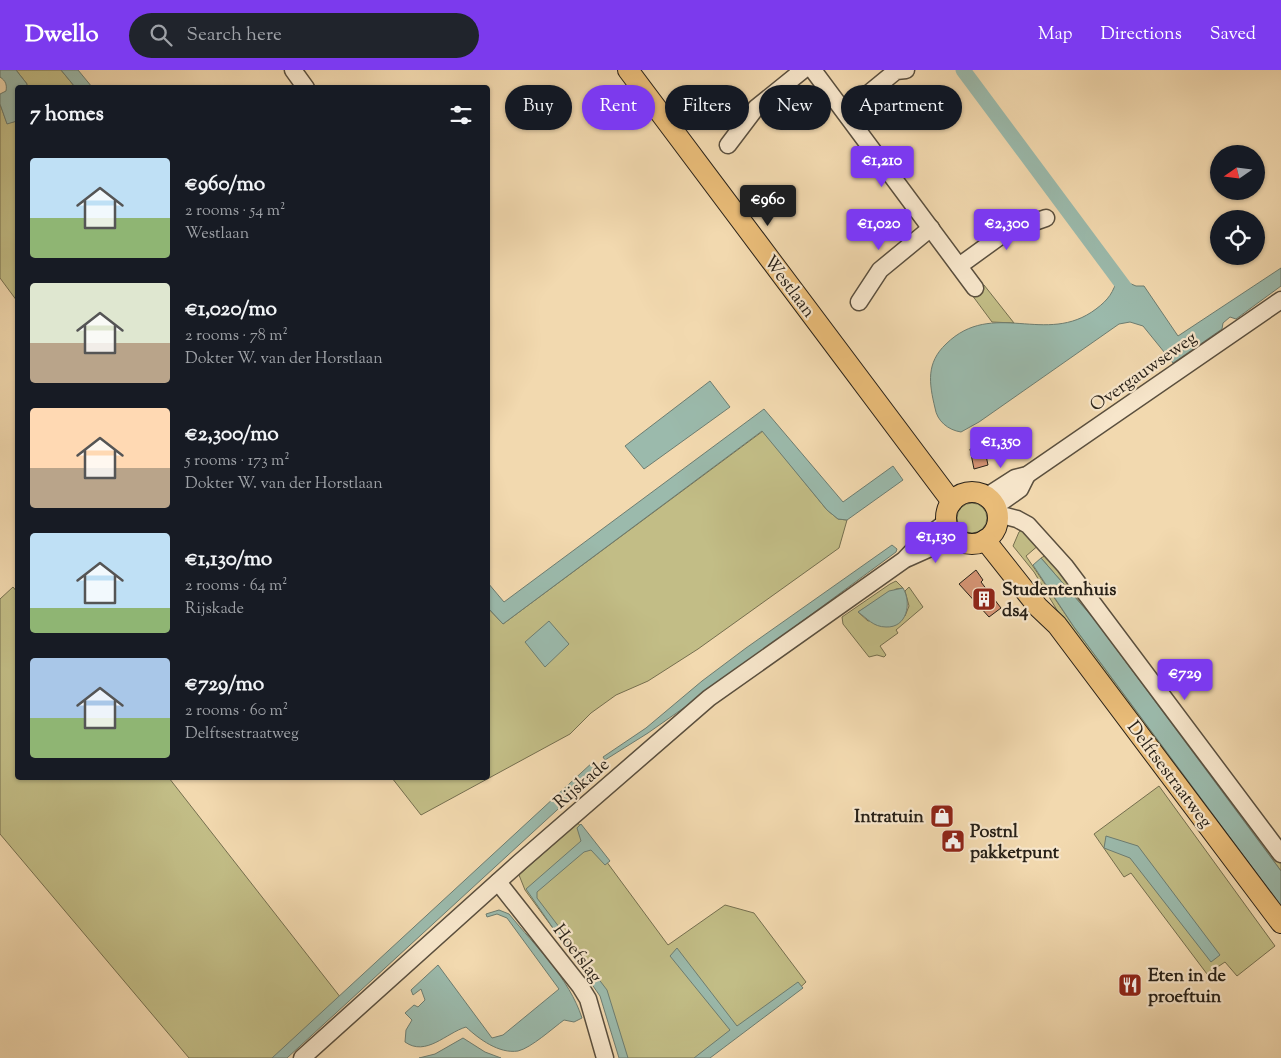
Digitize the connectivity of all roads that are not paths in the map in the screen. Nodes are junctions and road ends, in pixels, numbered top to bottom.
1 (293, 70) edge
2 (628, 70) edge
3 (803, 70) edge
4 (814, 70) edge
5 (906, 70) edge
6 (304, 85) edge
7 (880, 85) edge
8 (841, 105) edge
9 (859, 130) edge
10 (728, 145) dead end
11 (1046, 218) dead end
12 (931, 228) junction
13 (959, 266) junction
14 (975, 288) dead end
15 (1281, 300) edge
16 (859, 302) dead end
17 (958, 497) junction
18 (992, 517) junction
19 (951, 530) junction
20 (1281, 854) edge
21 (498, 882) junction
22 (1281, 924) edge
23 (302, 1058) edge
24 (605, 1058) edge

1 - 6 street
2 - 17 main road, Westlaan
3 - 10 street
4 - 8 street
5 - 7 street
9 - 12 street
11 - 13 street
12 - 13 street
12 - 16 street
13 - 14 street
15 - 18 street, Overgauwseweg
17 - 18 main road
17 - 19 main road
18 - 19 main road
18 - 20 street
18 - 22 main road, Delftsestraatweg
19 - 21 street, Rijskade
21 - 23 street, Rijskade
21 - 24 street, Hoefslag

